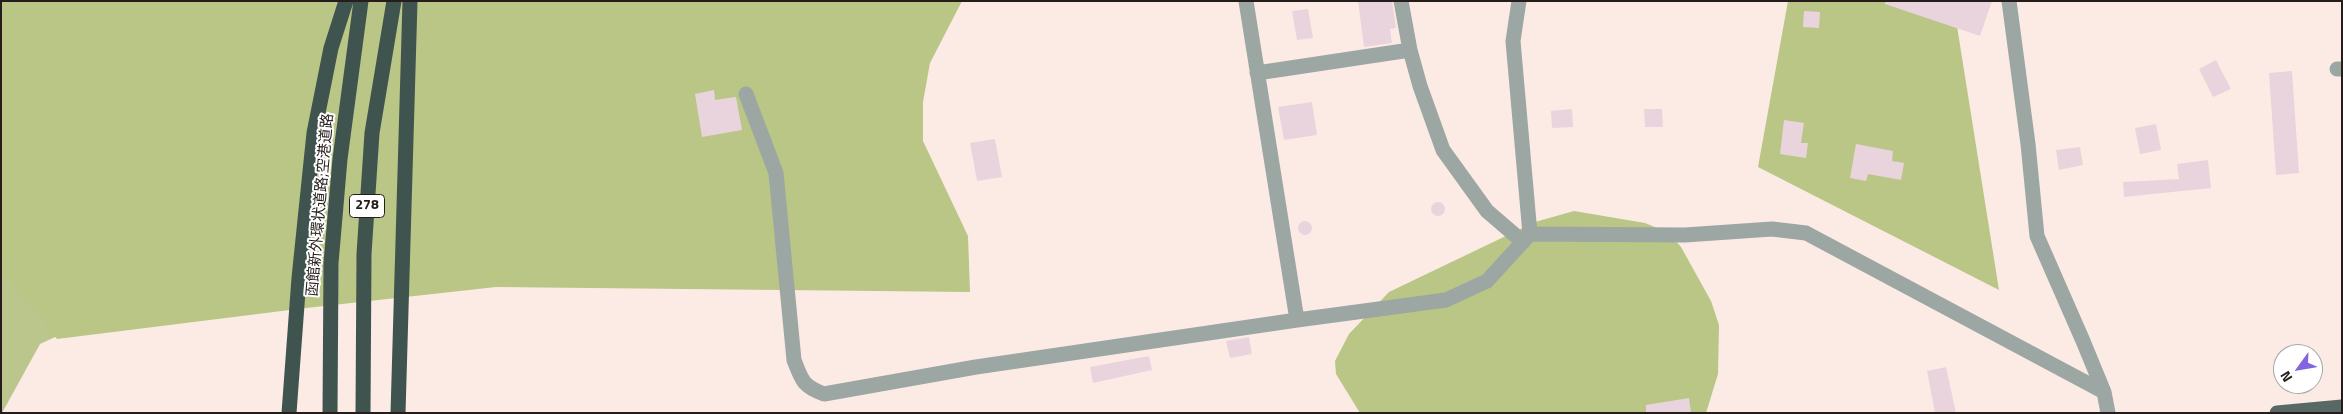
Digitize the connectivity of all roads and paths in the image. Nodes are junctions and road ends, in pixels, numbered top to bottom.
1 (346, 1) edge
2 (361, 1) edge
3 (394, 1) edge
4 (410, 1) edge
5 (1246, 1) edge
6 (1401, 1) edge
7 (1519, 1) edge
8 (2009, 1) edge
9 (1410, 50) junction
10 (1257, 72) junction
11 (746, 94) dead end
12 (1527, 238) junction
13 (1297, 320) junction
14 (2104, 392) junction
15 (2342, 406) edge
16 (289, 413) edge
17 (330, 413) edge
18 (363, 413) edge
19 (398, 413) edge
20 (2108, 413) edge
21 (2277, 413) edge

1 - 16 highway
2 - 17 highway, 函館新外環状道路;空港道路 / 278
3 - 18 highway, 278
4 - 19 highway
5 - 10 street
6 - 9 street
7 - 12 street
8 - 14 street
9 - 10 street
9 - 12 street
10 - 13 street
11 - 13 street
12 - 13 street
12 - 14 street
14 - 20 street
15 - 21 main road

